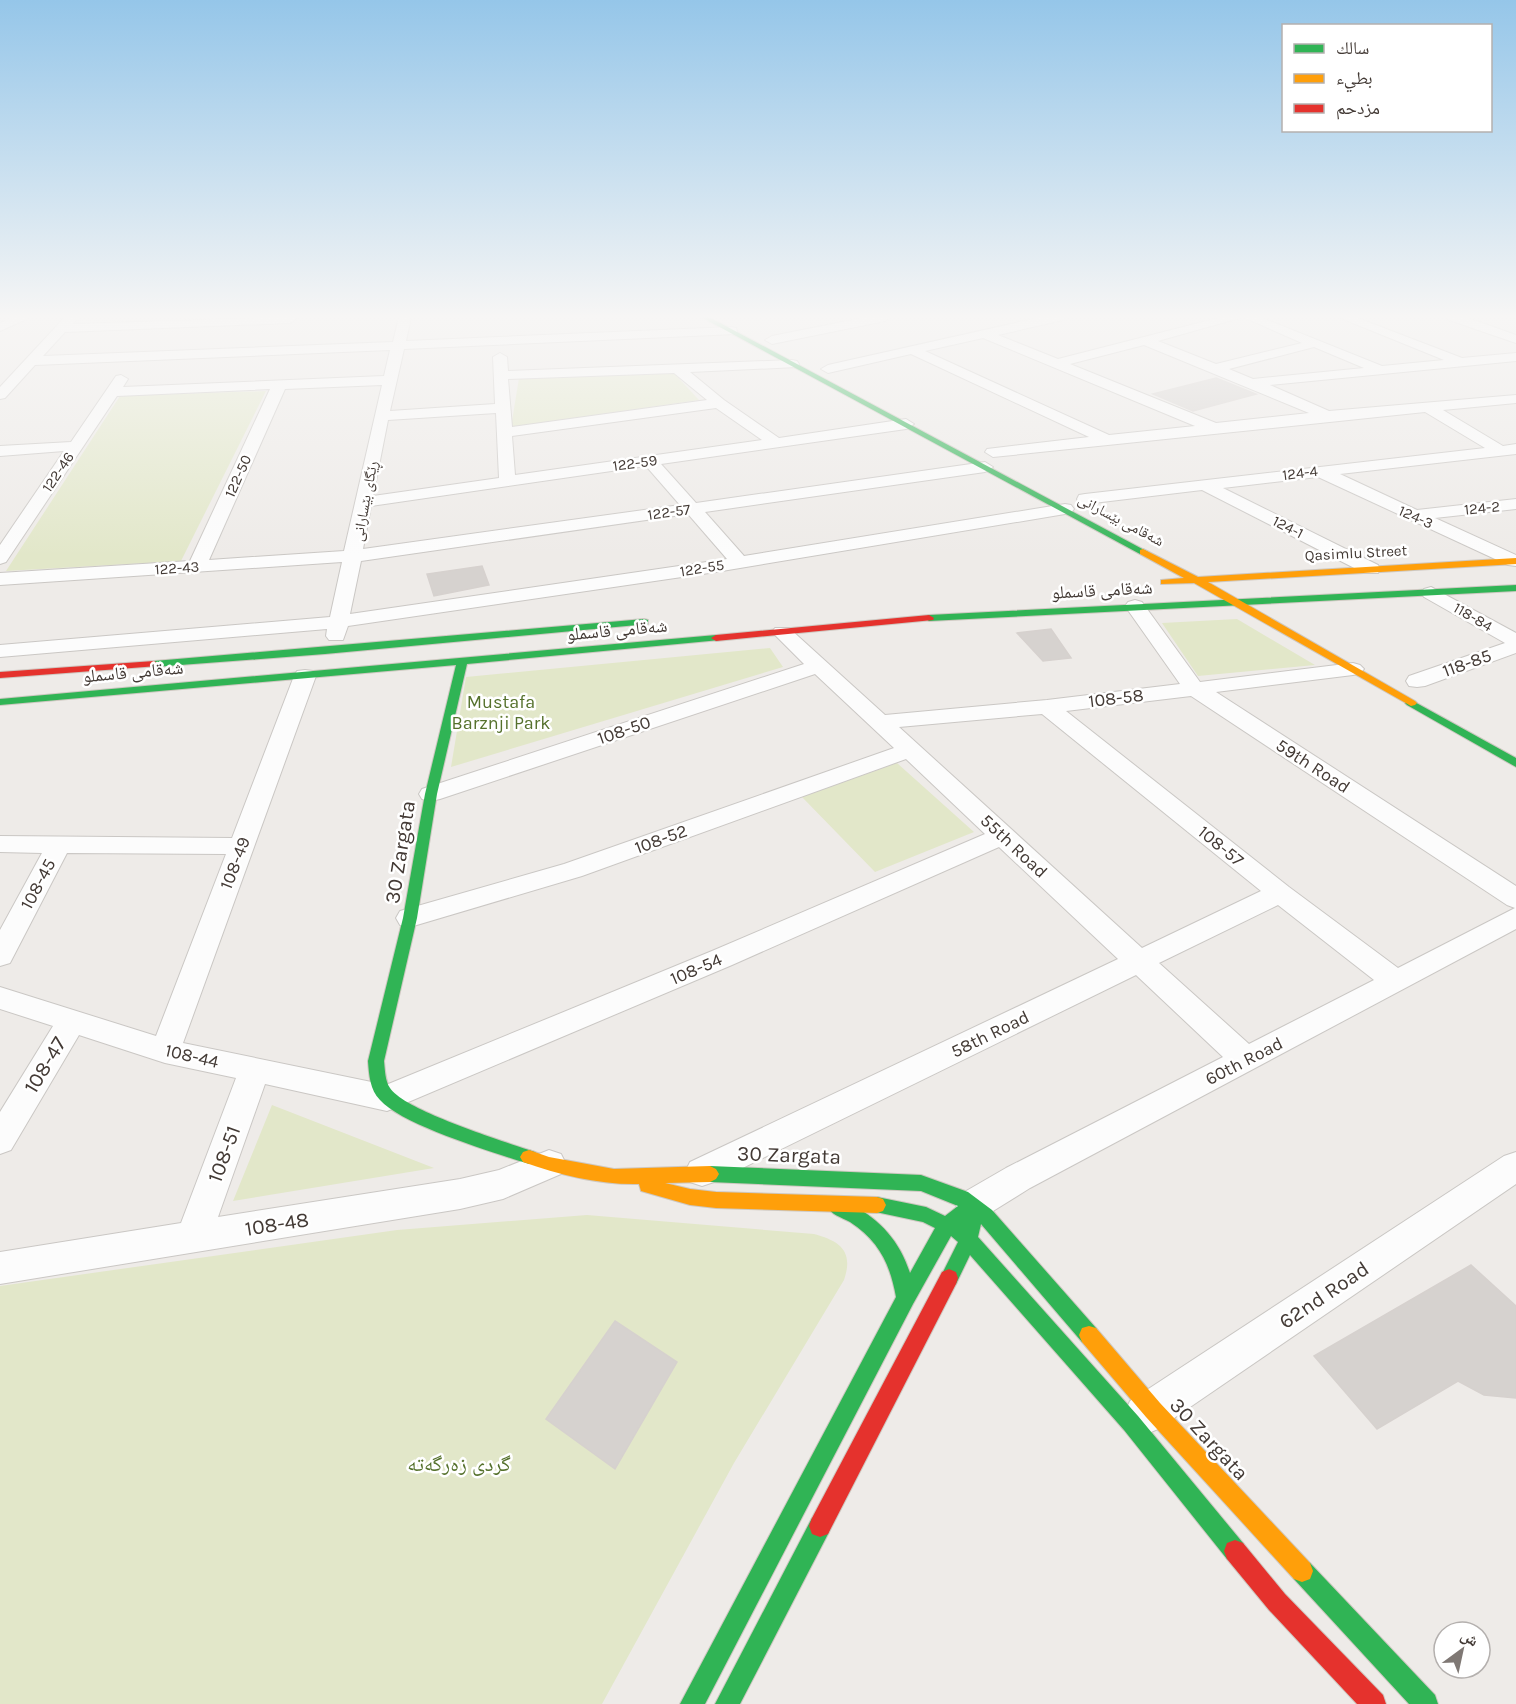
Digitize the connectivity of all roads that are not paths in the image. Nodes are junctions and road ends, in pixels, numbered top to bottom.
1 (109, 397) edge
2 (274, 397) edge
3 (385, 397) edge
4 (502, 397) edge
5 (711, 397) edge
6 (859, 397) edge
7 (1013, 397) edge
8 (1139, 397) edge
9 (1283, 397) edge
10 (1516, 399) edge
11 (719, 403) junction
12 (502, 408) junction
13 (1429, 408) junction
14 (381, 416) junction
15 (1327, 416) junction
16 (906, 424) junction
17 (1215, 428) junction
18 (504, 433) junction
19 (1106, 439) junction
20 (776, 443) junction
21 (75, 446) junction
22 (1509, 450) edge
23 (0, 451) edge
24 (988, 455) junction
25 (650, 461) junction
26 (1014, 462) dead end
27 (1319, 471) junction
28 (507, 481) junction
29 (1204, 485) junction
30 (1075, 501) junction
31 (365, 502) junction
32 (1516, 504) edge
33 (693, 509) junction
34 (1106, 510) dead end
35 (1412, 515) junction
36 (354, 556) junction
37 (0, 558) edge
38 (1515, 561) edge
39 (740, 562) junction
40 (197, 566) junction
41 (1218, 567) dead end
42 (1371, 569) junction
43 (1238, 577) junction
44 (0, 579) edge
45 (1198, 581) junction
46 (1150, 583) dead end
47 (1516, 588) edge
48 (1431, 592) junction
49 (1280, 601) junction
50 (1237, 602) junction
51 (1135, 606) junction
52 (1299, 612) dead end
53 (664, 620) dead end
54 (338, 622) junction
55 (782, 632) junction
56 (1516, 643) edge
57 (334, 650) junction
58 (0, 651) edge
59 (462, 662) junction
60 (818, 666) junction
61 (1353, 669) junction
62 (0, 675) edge
63 (305, 676) junction
64 (1412, 678) joint
65 (1194, 688) junction
66 (1436, 692) dead end
67 (0, 702) edge
68 (1047, 707) junction
69 (879, 722) junction
70 (1484, 729) dead end
71 (1468, 736) junction
72 (909, 750) junction
73 (1516, 763) edge
74 (431, 794) junction
75 (1002, 836) junction
76 (0, 844) edge
77 (59, 844) junction
78 (242, 846) junction
79 (1280, 893) junction
80 (1516, 899) edge
81 (1516, 916) edge
82 (410, 918) junction
83 (0, 956) edge
84 (1139, 962) junction
85 (1396, 982) junction
86 (0, 998) edge
87 (71, 1022) junction
88 (165, 1051) junction
89 (1246, 1060) junction
90 (255, 1070) junction
91 (387, 1098) junction
92 (0, 1140) edge
93 (549, 1164) junction
94 (1516, 1166) edge
95 (699, 1174) junction
96 (614, 1177) junction
97 (831, 1205) junction
98 (973, 1205) junction
99 (947, 1225) junction
100 (193, 1238) junction
101 (969, 1239) junction
102 (0, 1268) edge
103 (906, 1298) junction
104 (1142, 1416) junction
105 (692, 1704) edge
106 (727, 1704) edge
107 (1374, 1704) edge
108 (1426, 1704) edge

1 - 21 street, 122-46
2 - 40 street, 122-50
3 - 14 street, ڕێگای بێسارانی
4 - 12 street
5 - 11 street
6 - 16 main road, شەقامی بێسارانی
7 - 19 street
8 - 17 street
9 - 15 street
10 - 13 street, 122-57
11 - 18 street
11 - 20 street
12 - 14 street
12 - 18 street
13 - 15 street, 122-57
13 - 22 street
14 - 31 street, ڕێگای بێسارانی
15 - 17 street, 122-57
16 - 20 street, 122-59
16 - 24 main road, شەقامی بێسارانی
17 - 19 street, 122-57
18 - 28 street
19 - 24 street, 122-57
20 - 25 street, 122-59
21 - 23 street
21 - 37 street, 122-46
22 - 27 street, 124-4
24 - 26 main road, شەقامی بێسارانی
24 - 30 main road, شەقامی بێسارانی
24 - 33 street, 122-57
25 - 28 street, 122-59
25 - 33 street
27 - 29 street, 124-4
27 - 35 street, 124-3
28 - 31 street, 122-59
29 - 30 street, 124-4
29 - 42 street, 124-1
30 - 34 main road, شەقامی بێسارانی
30 - 39 street, 122-55
30 - 45 main road, شەقامی بێسارانی
31 - 36 street, ڕێگای بێسارانی
32 - 35 street, 124-2
33 - 36 street, 122-57
33 - 39 street
35 - 38 street, 124-3
36 - 40 street, 122-43
36 - 54 street, ڕێگای بێسارانی
38 - 42 main road, Qasimlu Street
39 - 54 street, 122-55
40 - 44 street, 122-43
41 - 43 main road
42 - 43 main road, Qasimlu Street
43 - 45 main road, Qasimlu Street
43 - 49 main road
45 - 46 main road, شەقامی قاسملو
45 - 50 main road, شەقامی بێسارانی
47 - 48 main road
48 - 49 main road
48 - 56 street, 118-84
49 - 50 main road
49 - 52 main road
50 - 51 main road, شەقامی قاسملو
50 - 61 main road, شەقامی بێسارانی
51 - 55 main road, شەقامی قاسملو
51 - 65 street, 59th Road
53 - 57 main road, شەقامی قاسملو
54 - 57 street, ڕێگای بێسارانی
54 - 58 street, 122-55
55 - 59 main road, شەقامی قاسملو
55 - 60 street, 55th Road
56 - 64 street, 118-85
57 - 62 main road, شەقامی قاسملو
59 - 63 main road, شەقامی قاسملو
59 - 74 main road, 30 Zargata
60 - 69 street, 55th Road
60 - 74 street, 108-50
61 - 65 street, 108-58
61 - 71 main road, شەقامی بێسارانی
63 - 67 main road, شەقامی قاسملو
63 - 78 street, 108-49
64 - 66 main road
65 - 68 street, 108-58
65 - 80 street, 59th Road
68 - 69 street, 108-58
68 - 79 street, 108-57
69 - 72 street, 55th Road
70 - 71 main road
71 - 73 main road, شەقامی بێسارانی
72 - 75 street, 55th Road
72 - 82 street, 108-52
74 - 82 main road, 30 Zargata
75 - 84 street, 55th Road
75 - 91 street, 108-54
76 - 77 street
77 - 78 street
77 - 83 street, 108-45
78 - 88 street, 108-49
79 - 84 street, 58th Road
79 - 85 street, 108-57
81 - 85 street, 60th Road
82 - 91 main road, 30 Zargata
84 - 89 street, 55th Road
84 - 95 street, 58th Road
85 - 89 street, 60th Road
86 - 87 street, 108-44
87 - 88 street, 108-44
87 - 92 street, 108-47
88 - 90 street, 108-44
89 - 98 street, 60th Road
90 - 91 street, 108-44
90 - 100 street, 108-51
91 - 93 main road, 30 Zargata
93 - 96 main road, 30 Zargata
93 - 100 street, 108-48
94 - 104 street, 62nd Road
95 - 96 main road, 30 Zargata
95 - 98 main road, 30 Zargata
96 - 97 main road
97 - 99 main road
97 - 103 main road
98 - 99 main road
98 - 101 main road
98 - 104 main road, 30 Zargata
99 - 101 main road
99 - 103 main road
100 - 102 street, 108-48
101 - 104 main road
101 - 106 main road
103 - 105 main road
104 - 107 main road
104 - 108 main road, 30 Zargata

